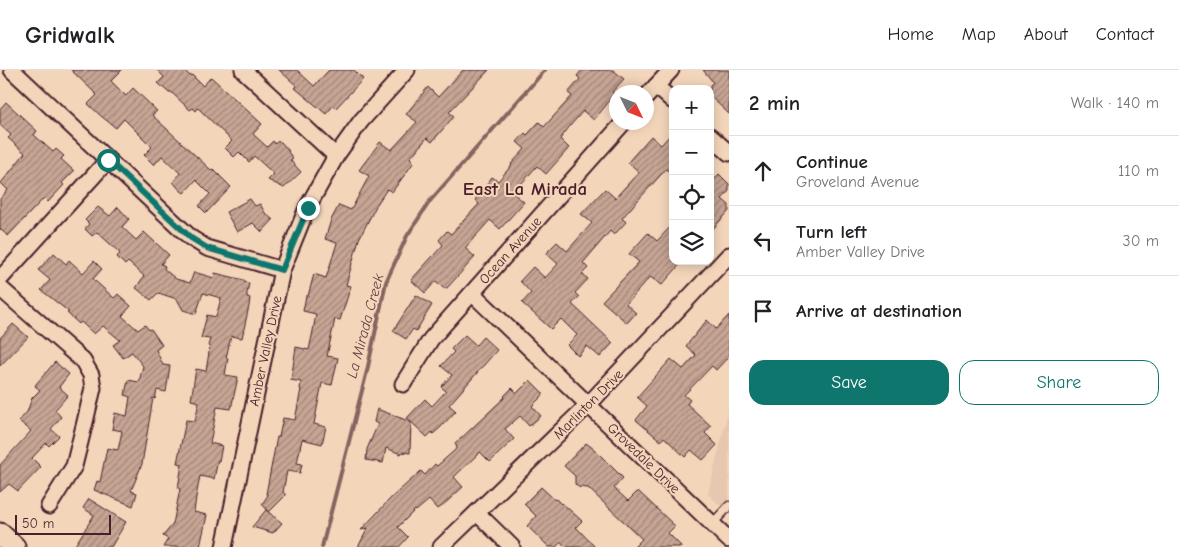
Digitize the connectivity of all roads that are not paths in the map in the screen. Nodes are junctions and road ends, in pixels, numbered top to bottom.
1 (12, 70) edge
2 (243, 70) edge
3 (407, 70) edge
4 (670, 70) edge
5 (654, 88) edge
6 (654, 92) edge
7 (669, 99) edge
8 (617, 130) edge
9 (714, 140) edge
10 (729, 154) edge
11 (336, 156) junction
12 (108, 160) junction
13 (729, 255) edge
14 (282, 270) junction
15 (0, 279) edge
16 (0, 288) edge
17 (472, 293) junction
18 (403, 384) dead end
19 (588, 405) junction
20 (49, 506) dead end
21 (729, 506) edge
22 (477, 513) junction
23 (712, 524) junction
24 (0, 534) edge
25 (729, 540) edge
26 (14, 547) edge
27 (224, 547) edge
28 (441, 547) edge
29 (512, 547) edge

1 - 12 street
2 - 11 street
3 - 11 street, Amber Valley Drive
4 - 5 street
6 - 7 street
8 - 17 street, Ocean Avenue
9 - 10 street
11 - 14 street, Amber Valley Drive
12 - 14 street
12 - 15 street
13 - 19 street, Marlinton Drive
14 - 27 street, Amber Valley Drive
16 - 20 street
17 - 18 street, Ocean Avenue
17 - 19 street, Grovedale Drive
19 - 22 street, Marlinton Drive
19 - 23 street, Grovedale Drive
21 - 23 lane
22 - 28 street, Marlinton Drive
22 - 29 street
23 - 25 street, Grovedale Drive
24 - 26 main road

